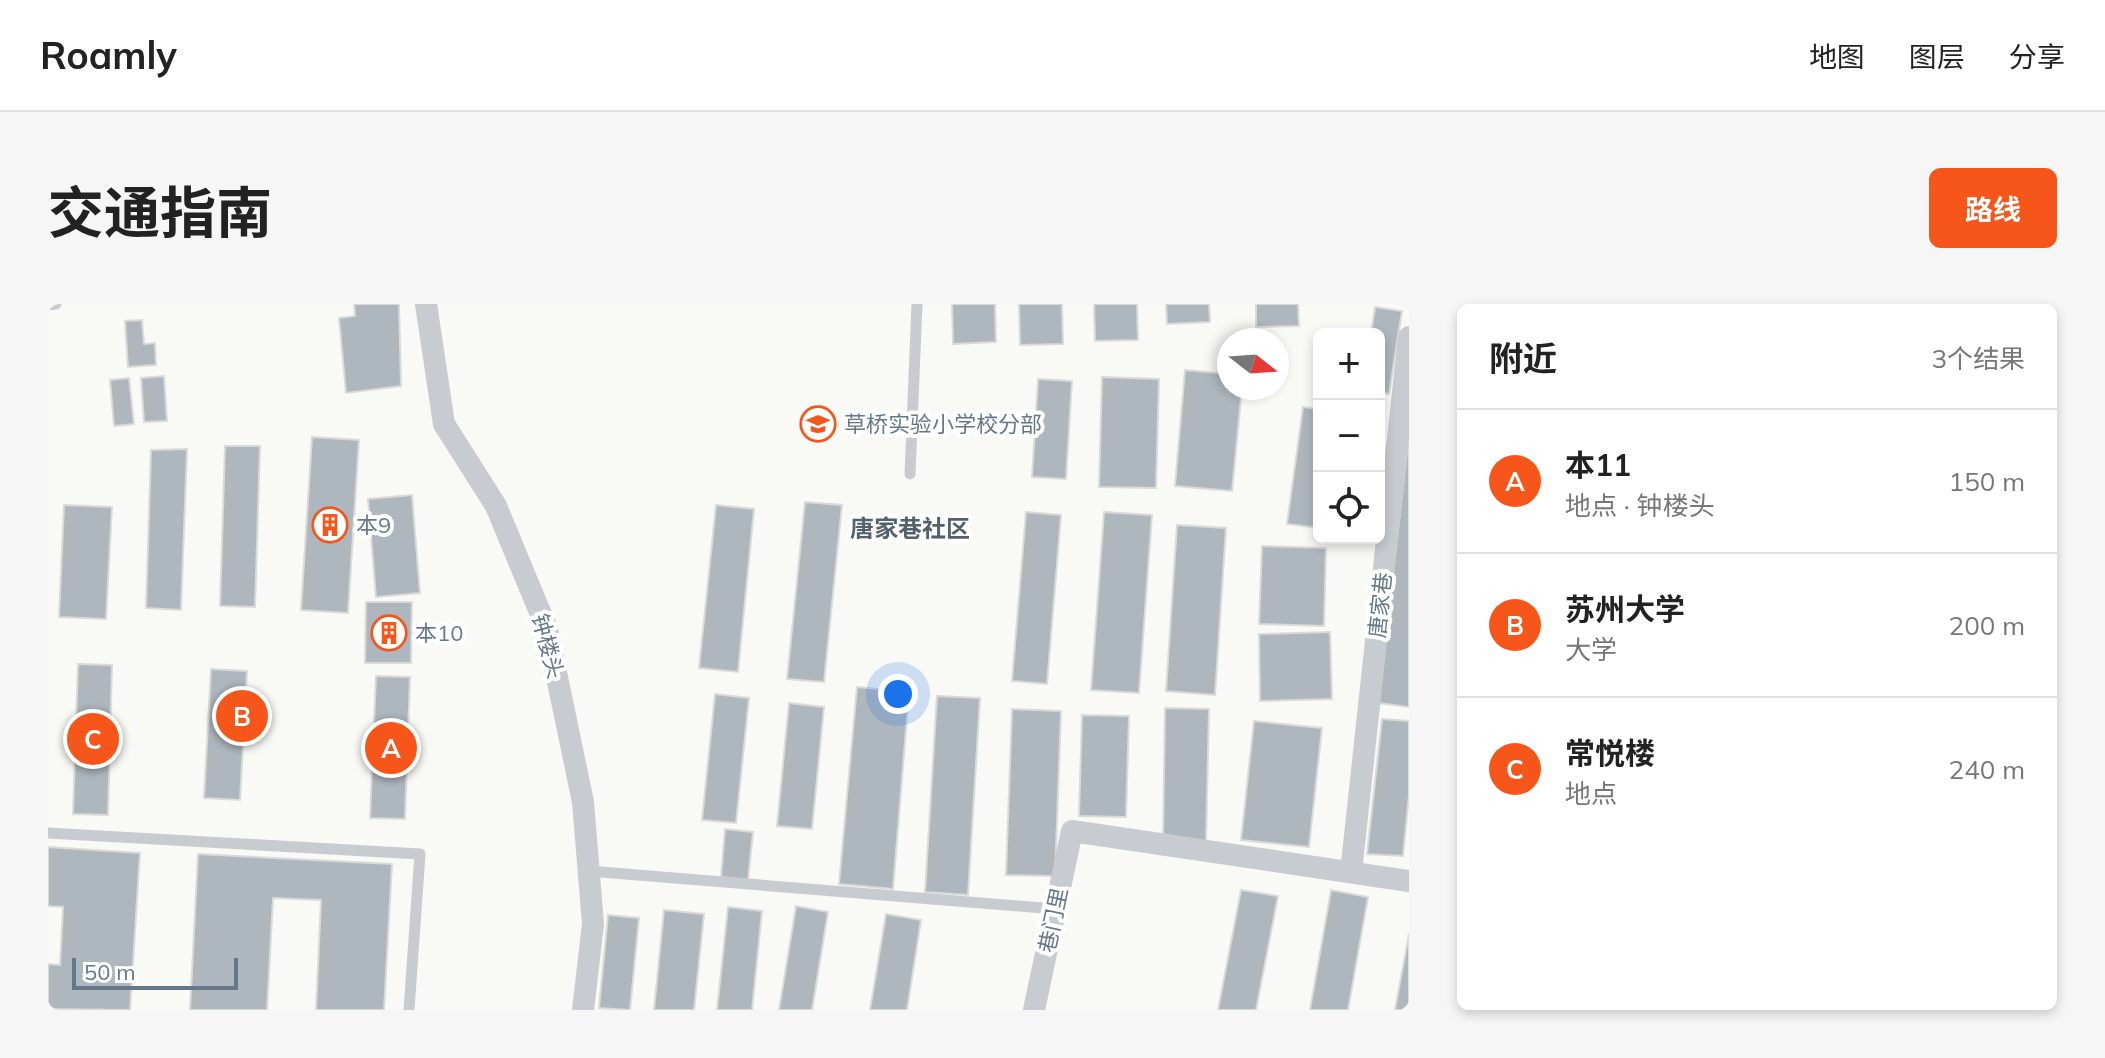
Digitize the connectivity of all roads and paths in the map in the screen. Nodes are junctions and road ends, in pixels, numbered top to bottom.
1 (56, 304) edge
2 (426, 304) edge
3 (917, 304) edge
4 (48, 305) edge
5 (1409, 337) edge
6 (910, 474) dead end
7 (48, 833) edge
8 (588, 871) junction
9 (1351, 872) junction
10 (1409, 881) edge
11 (1055, 909) junction
12 (409, 1010) edge
13 (583, 1010) edge
14 (1034, 1010) edge

1 - 4 lane
2 - 8 street, 钟楼头
3 - 6 lane
5 - 9 street, 唐家巷
7 - 12 lane
8 - 11 lane
8 - 13 street, 钟楼头
9 - 10 street
9 - 11 street, 巷门里
11 - 14 street, 巷门里

